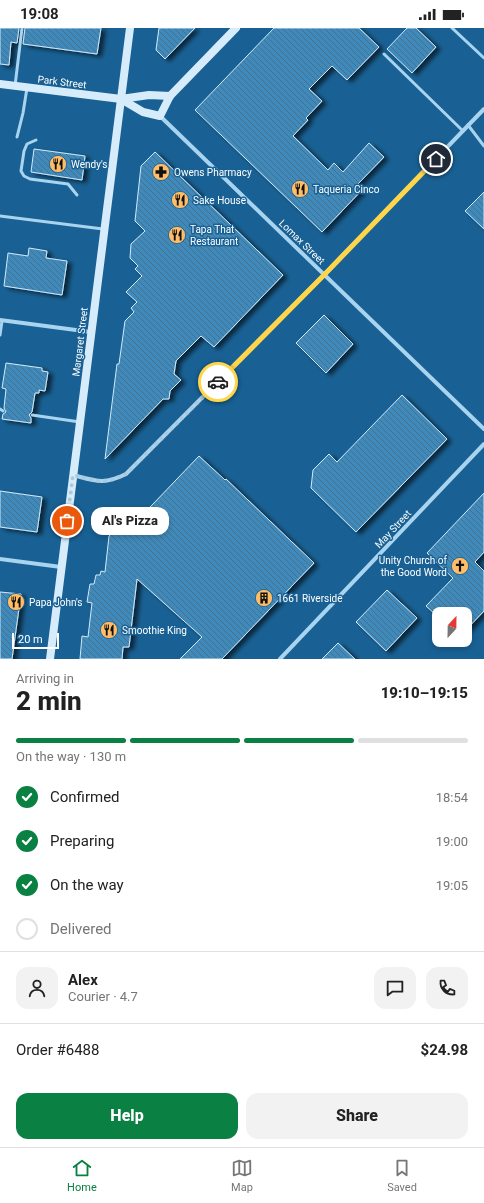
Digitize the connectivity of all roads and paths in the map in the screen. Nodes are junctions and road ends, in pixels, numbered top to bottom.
1 (22, 28) edge
2 (130, 28) edge
3 (236, 28) edge
4 (452, 28) edge
5 (384, 54) dead end
6 (484, 58) edge
7 (0, 84) edge
8 (15, 86) junction
9 (27, 87) junction
10 (170, 96) junction
11 (121, 99) junction
12 (484, 109) edge
13 (160, 116) junction
14 (468, 125) junction
15 (463, 131) junction
16 (17, 137) dead end
17 (36, 140) dead end
18 (484, 146) edge
19 (77, 195) dead end
20 (0, 216) edge
21 (105, 229) junction
22 (324, 275) junction
23 (1, 321) edge
24 (92, 332) junction
25 (0, 335) edge
26 (32, 415) dead end
27 (80, 422) junction
28 (484, 429) edge
29 (484, 444) edge
30 (73, 475) junction
31 (0, 558) edge
32 (61, 567) junction
33 (50, 659) edge
34 (280, 659) edge

1 - 8 lane
2 - 11 main road, Margaret Street
3 - 10 main road
4 - 6 lane
5 - 15 lane
7 - 8 main road, Park Street
8 - 9 main road, Park Street
9 - 11 main road, Park Street
9 - 16 lane
10 - 11 main road, Park Street
10 - 13 main road
11 - 13 main road, Park Street
11 - 21 main road, Margaret Street
12 - 14 street
13 - 22 street, Lomax Street
14 - 15 street
14 - 18 lane
15 - 22 street
17 - 19 lane
20 - 21 lane
21 - 24 main road, Margaret Street
22 - 28 street, Lomax Street
22 - 30 street
23 - 24 street
23 - 25 lane
24 - 27 main road, Margaret Street
26 - 27 lane
27 - 30 main road, Margaret Street
29 - 34 street, May Street
30 - 32 main road, Margaret Street
31 - 32 street
32 - 33 main road, Margaret Street

